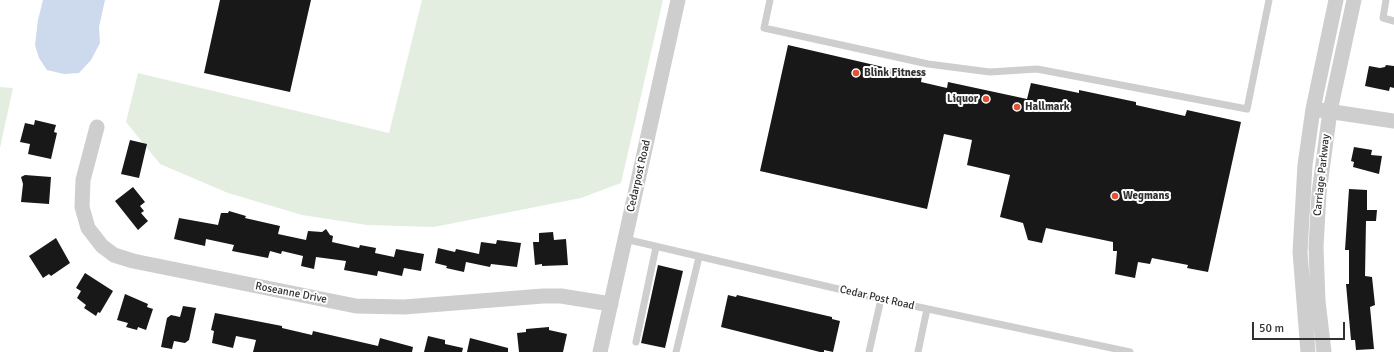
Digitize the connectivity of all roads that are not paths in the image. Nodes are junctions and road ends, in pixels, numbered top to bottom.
1 (678, 0) edge
2 (770, 0) edge
3 (1269, 0) edge
4 (1336, 0) edge
5 (1354, 0) edge
6 (1386, 0) edge
7 (1394, 21) edge
8 (1313, 108) junction
9 (1330, 111) junction
10 (1394, 121) edge
11 (97, 127) dead end
12 (625, 239) junction
13 (656, 247) junction
14 (699, 257) junction
15 (881, 299) junction
16 (611, 304) junction
17 (927, 309) junction
18 (636, 342) dead end
19 (1102, 349) edge
20 (600, 352) edge
21 (676, 352) edge
22 (869, 352) edge
23 (918, 352) edge
24 (1130, 352) edge
25 (1308, 352) edge
26 (1324, 352) edge

1 - 12 street, Cedarpost Road
2 - 3 lane
4 - 8 street, Carriage Parkway
5 - 9 street, Carriage Parkway
6 - 7 lane
8 - 9 street
8 - 25 street, Carriage Parkway
9 - 10 street
9 - 26 street, Carriage Parkway
11 - 16 street, Roseanne Drive
12 - 13 lane, Cedar Post Road
12 - 16 street, Cedarpost Road
13 - 14 lane, Cedar Post Road
13 - 18 lane
14 - 15 lane, Cedar Post Road
14 - 21 lane
15 - 17 lane, Cedar Post Road
15 - 22 lane
16 - 20 street, Cedarpost Road
17 - 19 lane, Cedar Post Road
17 - 23 lane
19 - 24 lane, Cedar Post Road

